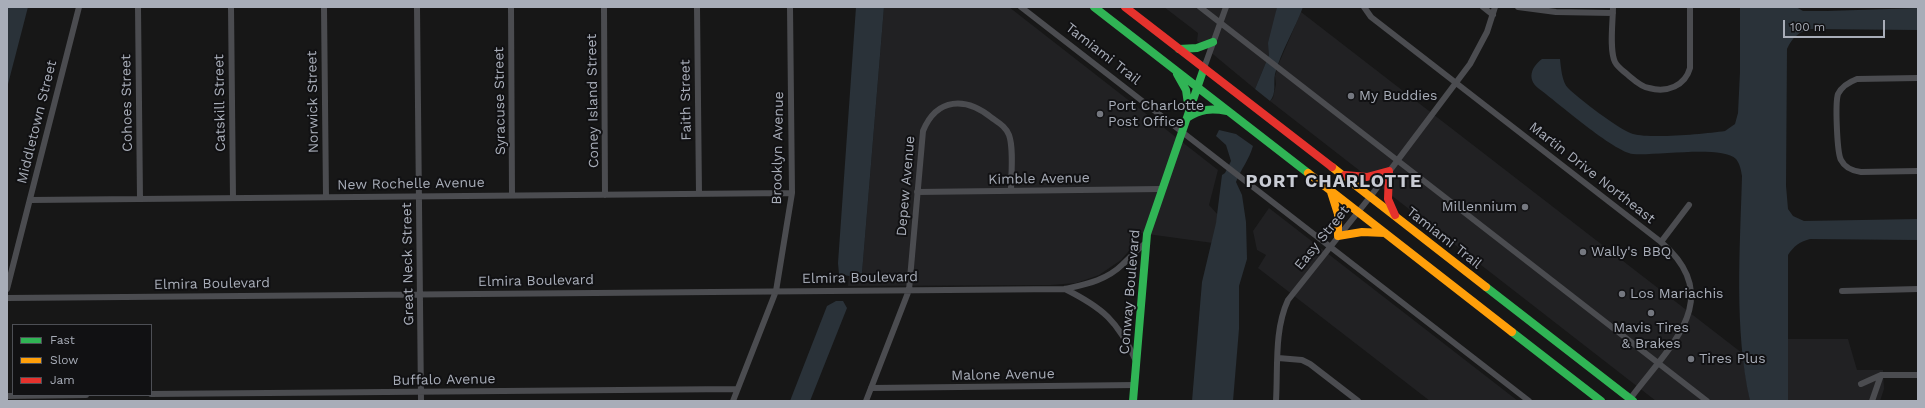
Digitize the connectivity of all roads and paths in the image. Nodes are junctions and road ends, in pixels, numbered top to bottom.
1 (79, 7) edge
2 (138, 7) edge
3 (231, 7) edge
4 (324, 7) edge
5 (417, 7) edge
6 (511, 7) edge
7 (604, 7) edge
8 (697, 7) edge
9 (790, 7) edge
10 (1021, 7) edge
11 (1094, 7) edge
12 (1125, 7) edge
13 (1200, 7) edge
14 (1226, 7) edge
15 (1364, 7) edge
16 (1483, 7) edge
17 (1495, 7) edge
18 (1518, 7) edge
19 (1690, 7) edge
20 (1613, 10) edge
21 (1493, 15) junction
22 (1220, 22) junction
23 (1213, 42) junction
24 (1179, 49) junction
25 (1204, 68) junction
26 (1176, 71) junction
27 (1918, 78) edge
28 (1456, 83) junction
29 (1198, 88) junction
30 (1229, 112) junction
31 (1188, 114) junction
32 (1181, 132) junction
33 (1397, 159) junction
34 (1389, 171) junction
35 (1918, 171) edge
36 (1342, 175) junction
37 (1161, 190) junction
38 (1011, 191) junction
39 (1331, 191) junction
40 (917, 192) junction
41 (792, 193) junction
42 (606, 194) junction
43 (699, 194) junction
44 (419, 196) junction
45 (512, 196) junction
46 (1370, 196) junction
47 (326, 197) junction
48 (233, 198) junction
49 (140, 199) junction
50 (30, 200) junction
51 (1689, 205) dead end
52 (1358, 212) junction
53 (1396, 216) junction
54 (1385, 233) junction
55 (1338, 236) junction
56 (1661, 242) junction
57 (1146, 243) junction
58 (1329, 247) junction
59 (7, 289) edge
60 (1065, 289) junction
61 (909, 290) junction
62 (1918, 290) edge
63 (776, 291) junction
64 (1842, 291) dead end
65 (420, 294) junction
66 (7, 298) edge
67 (1278, 358) junction
68 (1658, 362) junction
69 (1137, 363) junction
70 (1881, 375) junction
71 (1918, 375) edge
72 (1861, 384) dead end
73 (1135, 385) junction
74 (871, 388) junction
75 (737, 389) junction
76 (421, 392) junction
77 (152, 394) edge
78 (1598, 400) edge
79 (1632, 400) edge
80 (421, 401) edge
81 (733, 401) edge
82 (866, 401) edge
83 (1134, 401) edge
84 (1276, 401) edge
85 (1358, 401) edge
86 (1529, 401) edge
87 (1707, 401) edge
88 (1872, 401) edge

1 - 50 street, Middletown Street
2 - 49 street, Cohoes Street
3 - 48 street, Catskill Street
4 - 47 street, Norwick Street
5 - 44 street, Great Neck Street
6 - 45 street, Syracuse Street
7 - 42 street, Coney Island Street
8 - 43 street, Faith Street
9 - 41 street, Brooklyn Avenue
10 - 32 street, Tamiami Trail
11 - 26 main road
12 - 24 main road, Tamiami Trail
13 - 22 street
14 - 22 street, Conway Boulevard
15 - 28 street, Martin Drive Northeast
16 - 21 street
17 - 21 street, Easy Street
18 - 20 street
19 - 20 street
21 - 28 street, Easy Street
22 - 23 street, Conway Boulevard
22 - 33 street
23 - 24 main road
23 - 25 street, Conway Boulevard
24 - 25 main road, Tamiami Trail
25 - 29 main road, Conway Boulevard
25 - 36 main road, Tamiami Trail
26 - 29 main road
26 - 31 main road
27 - 35 street
28 - 33 street, Easy Street
28 - 56 street, Martin Drive Northeast
29 - 30 main road
29 - 31 main road, Conway Boulevard
30 - 31 main road
30 - 39 main road
31 - 32 main road, Conway Boulevard
32 - 37 main road, Conway Boulevard
32 - 58 street, Tamiami Trail
33 - 34 street, Easy Street
33 - 68 street
34 - 36 main road
34 - 46 street, Easy Street
34 - 53 main road
36 - 46 main road, Tamiami Trail
37 - 38 street, Kimble Avenue
37 - 57 main road, Conway Boulevard
38 - 40 street, Kimble Avenue
38 - 40 street, Depew Avenue
39 - 52 main road
39 - 55 main road
40 - 61 street, Depew Avenue
41 - 43 street, New Rochelle Avenue
41 - 63 street, Brooklyn Avenue
42 - 43 street, New Rochelle Avenue
42 - 45 street, New Rochelle Avenue
44 - 45 street, New Rochelle Avenue
44 - 47 street, New Rochelle Avenue
44 - 65 street, Great Neck Street
46 - 52 street, Easy Street
46 - 53 main road, Tamiami Trail
47 - 48 street, New Rochelle Avenue
48 - 49 street, New Rochelle Avenue
49 - 50 street, New Rochelle Avenue
50 - 59 street, Middletown Street
51 - 56 street
52 - 54 main road
52 - 55 street, Easy Street
53 - 79 main road, Tamiami Trail
54 - 55 main road
54 - 78 main road
55 - 58 street, Easy Street
56 - 68 street, Martin Drive Northeast
57 - 60 street, Elmira Boulevard
57 - 69 main road, Conway Boulevard
58 - 67 street, Easy Street
58 - 86 street, Tamiami Trail
60 - 61 street, Elmira Boulevard
60 - 69 street, Elmira Boulevard
61 - 63 street, Elmira Boulevard
61 - 74 street, Depew Avenue
62 - 64 street
63 - 65 street, Elmira Boulevard
63 - 75 street, Brooklyn Avenue
65 - 66 street, Elmira Boulevard
65 - 76 street, Great Neck Street
67 - 84 street, Easy Street
67 - 85 street
68 - 79 street, Martin Drive Northeast
68 - 87 street
69 - 73 main road, Conway Boulevard
70 - 71 street
70 - 72 street
70 - 88 street
73 - 74 street, Malone Avenue
73 - 83 main road, Conway Boulevard
74 - 82 street, Depew Avenue
75 - 76 street, Buffalo Avenue
75 - 81 street, Brooklyn Avenue
76 - 77 street, Buffalo Avenue
76 - 80 street, Great Neck Street

